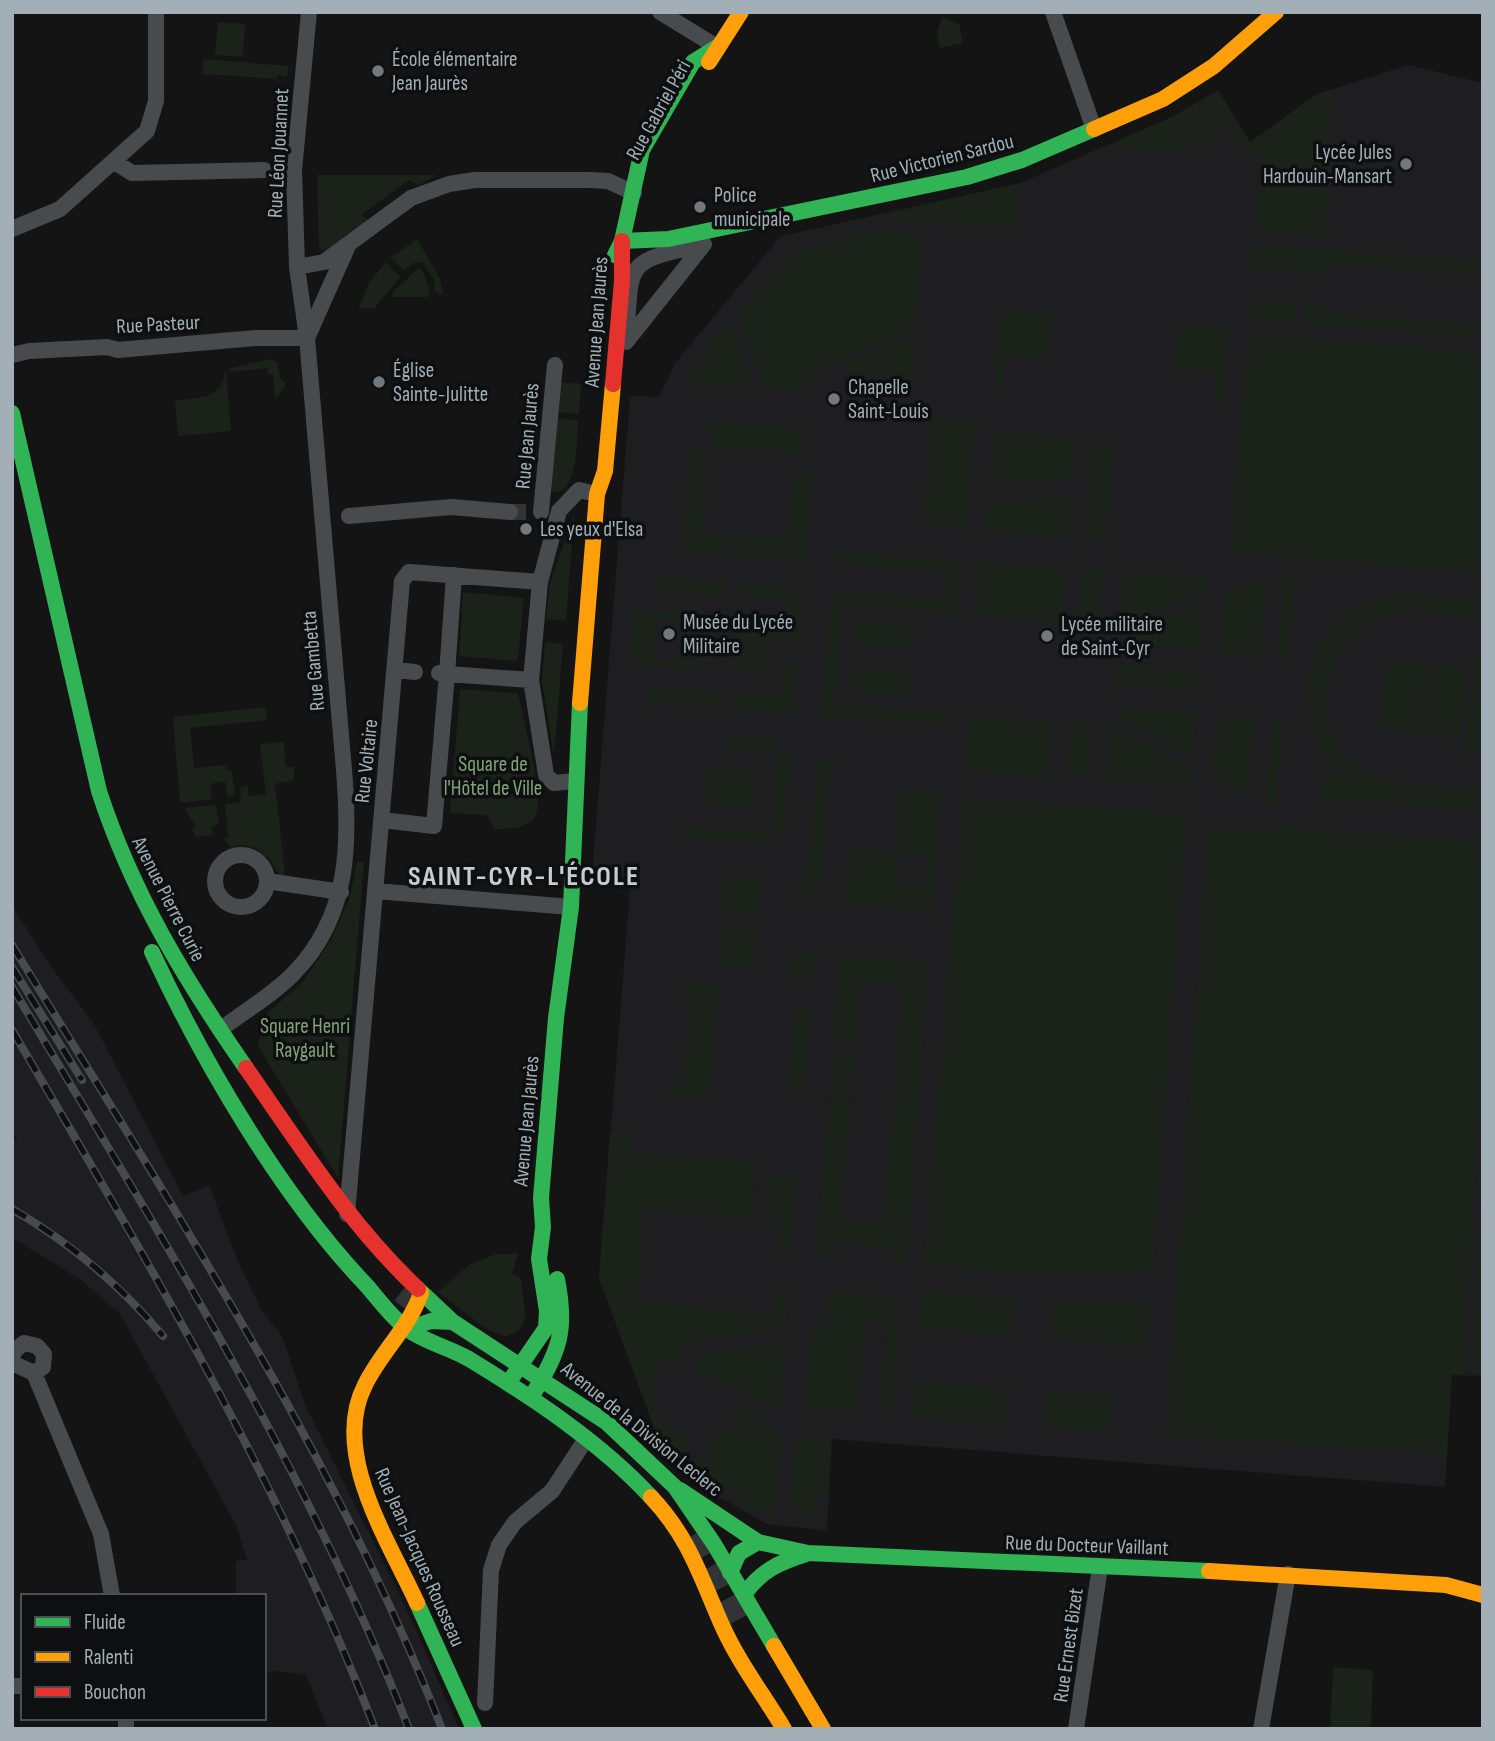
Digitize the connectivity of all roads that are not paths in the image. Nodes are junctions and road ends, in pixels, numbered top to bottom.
1 (156, 12) edge
2 (309, 12) edge
3 (660, 12) edge
4 (741, 12) edge
5 (1053, 12) edge
6 (1276, 12) edge
7 (717, 47) junction
8 (1094, 129) junction
9 (114, 162) junction
10 (264, 170) dead end
11 (634, 193) junction
12 (12, 229) edge
13 (622, 241) junction
14 (704, 244) joint
15 (347, 248) junction
16 (297, 267) junction
17 (605, 279) dead end
18 (307, 338) junction
19 (12, 355) edge
20 (599, 355) dead end
21 (555, 365) dead end
22 (12, 413) edge
23 (12, 487) edge
24 (597, 494) junction
25 (559, 511) junction
26 (510, 512) tunnel mouth
27 (349, 516) dead end
28 (454, 575) junction
29 (540, 582) junction
30 (396, 670) junction
31 (415, 672) dead end
32 (443, 673) junction
33 (531, 680) junction
34 (575, 781) junction
35 (382, 820) junction
36 (267, 881) dead end
37 (375, 891) junction
38 (341, 892) junction
39 (563, 907) junction
40 (134, 918) dead end
41 (146, 940) dead end
42 (166, 979) junction
43 (200, 1001) junction
44 (221, 1029) junction
45 (272, 1141) junction
46 (270, 1160) junction
47 (347, 1214) junction
48 (543, 1227) junction
49 (421, 1293) junction
50 (453, 1322) junction
51 (407, 1329) junction
52 (12, 1362) edge
53 (521, 1367) junction
54 (34, 1373) junction
55 (542, 1380) junction
56 (508, 1384) junction
57 (530, 1399) junction
58 (586, 1439) junction
59 (675, 1487) junction
60 (758, 1542) junction
61 (808, 1553) junction
62 (1100, 1567) junction
63 (730, 1573) junction
64 (1288, 1574) junction
65 (755, 1577) junction
66 (707, 1584) junction
67 (113, 1594) edge
68 (744, 1595) junction
69 (1483, 1595) edge
70 (485, 1703) dead end
71 (474, 1729) edge
72 (784, 1729) edge
73 (797, 1729) edge
74 (806, 1729) edge
75 (823, 1729) edge
76 (1076, 1729) edge
77 (1261, 1729) edge

1 - 9 street
2 - 16 street, Rue Léon Jouannet
3 - 7 street
4 - 7 main road, Rue Gabriel Péri
5 - 8 street
6 - 8 main road, Rue Victorien Sardou
7 - 11 main road, Rue Gabriel Péri
8 - 13 main road, Rue Victorien Sardou
9 - 10 street
9 - 12 street
11 - 13 main road, Rue Gabriel Péri
11 - 15 street, Rue Gambetta
13 - 17 main road, Avenue Jean Jaurès
13 - 24 main road, Avenue Jean Jaurès
14 - 14 street
15 - 16 street, Rue Gambetta
15 - 18 street, Rue Gambetta
16 - 18 street, Rue Léon Jouannet
18 - 19 street, Rue Pasteur
18 - 38 street, Rue Gambetta
20 - 24 main road, Avenue Jean Jaurès
21 - 25 street, Rue Jean Jaurès
22 - 43 main road, Avenue Pierre Curie
23 - 40 main road, Avenue Pierre Curie
24 - 25 street
24 - 34 main road, Avenue Jean Jaurès
25 - 29 street
26 - 27 street
28 - 29 street, Rue Voltaire
28 - 30 street, Rue Voltaire
28 - 32 street
29 - 33 street
30 - 31 street
30 - 35 street, Rue Voltaire
32 - 33 street
32 - 35 street
33 - 34 street
34 - 39 main road, Avenue Jean Jaurès
35 - 37 street, Rue Voltaire
36 - 38 street
37 - 39 street
37 - 47 street, Rue Voltaire
38 - 44 street, Rue Gambetta
39 - 48 main road, Avenue Jean Jaurès
41 - 42 main road, Avenue Pierre Curie
42 - 45 main road
42 - 46 main road, Avenue Pierre Curie
43 - 44 main road, Avenue Pierre Curie
43 - 45 main road
44 - 47 main road, Avenue Pierre Curie
45 - 46 main road
46 - 51 main road, Avenue Pierre Curie
47 - 49 main road, Avenue Pierre Curie
48 - 53 main road
48 - 55 main road, Avenue de la Division Leclerc
49 - 50 main road, Avenue Pierre Curie
49 - 51 main road, Rue Jean-Jacques Rousseau
50 - 51 main road
50 - 53 main road, Avenue Pierre Curie
51 - 56 main road, Avenue Pierre Curie
51 - 71 main road, Rue Jean-Jacques Rousseau
52 - 54 street
52 - 54 street
53 - 55 main road, Avenue Pierre Curie
53 - 56 main road
54 - 67 street
55 - 57 main road
55 - 59 main road, Avenue de la Division Leclerc
56 - 57 main road, Avenue Pierre Curie
57 - 58 main road, Avenue de la Division Leclerc
58 - 66 main road, Avenue de la Division Leclerc
58 - 70 street
59 - 60 main road, Avenue de la Division Leclerc
59 - 63 main road
60 - 61 main road, Rue du Docteur Vaillant
60 - 63 main road
61 - 62 main road, Rue du Docteur Vaillant
61 - 65 main road
62 - 64 main road, Rue du Docteur Vaillant
62 - 76 street, Rue Ernest Bizet
63 - 65 main road
63 - 66 main road
63 - 68 main road
64 - 69 main road, Rue du Docteur Vaillant
64 - 77 street
65 - 68 main road
66 - 72 main road, Avenue de la Division Leclerc
68 - 75 main road
73 - 74 main road

